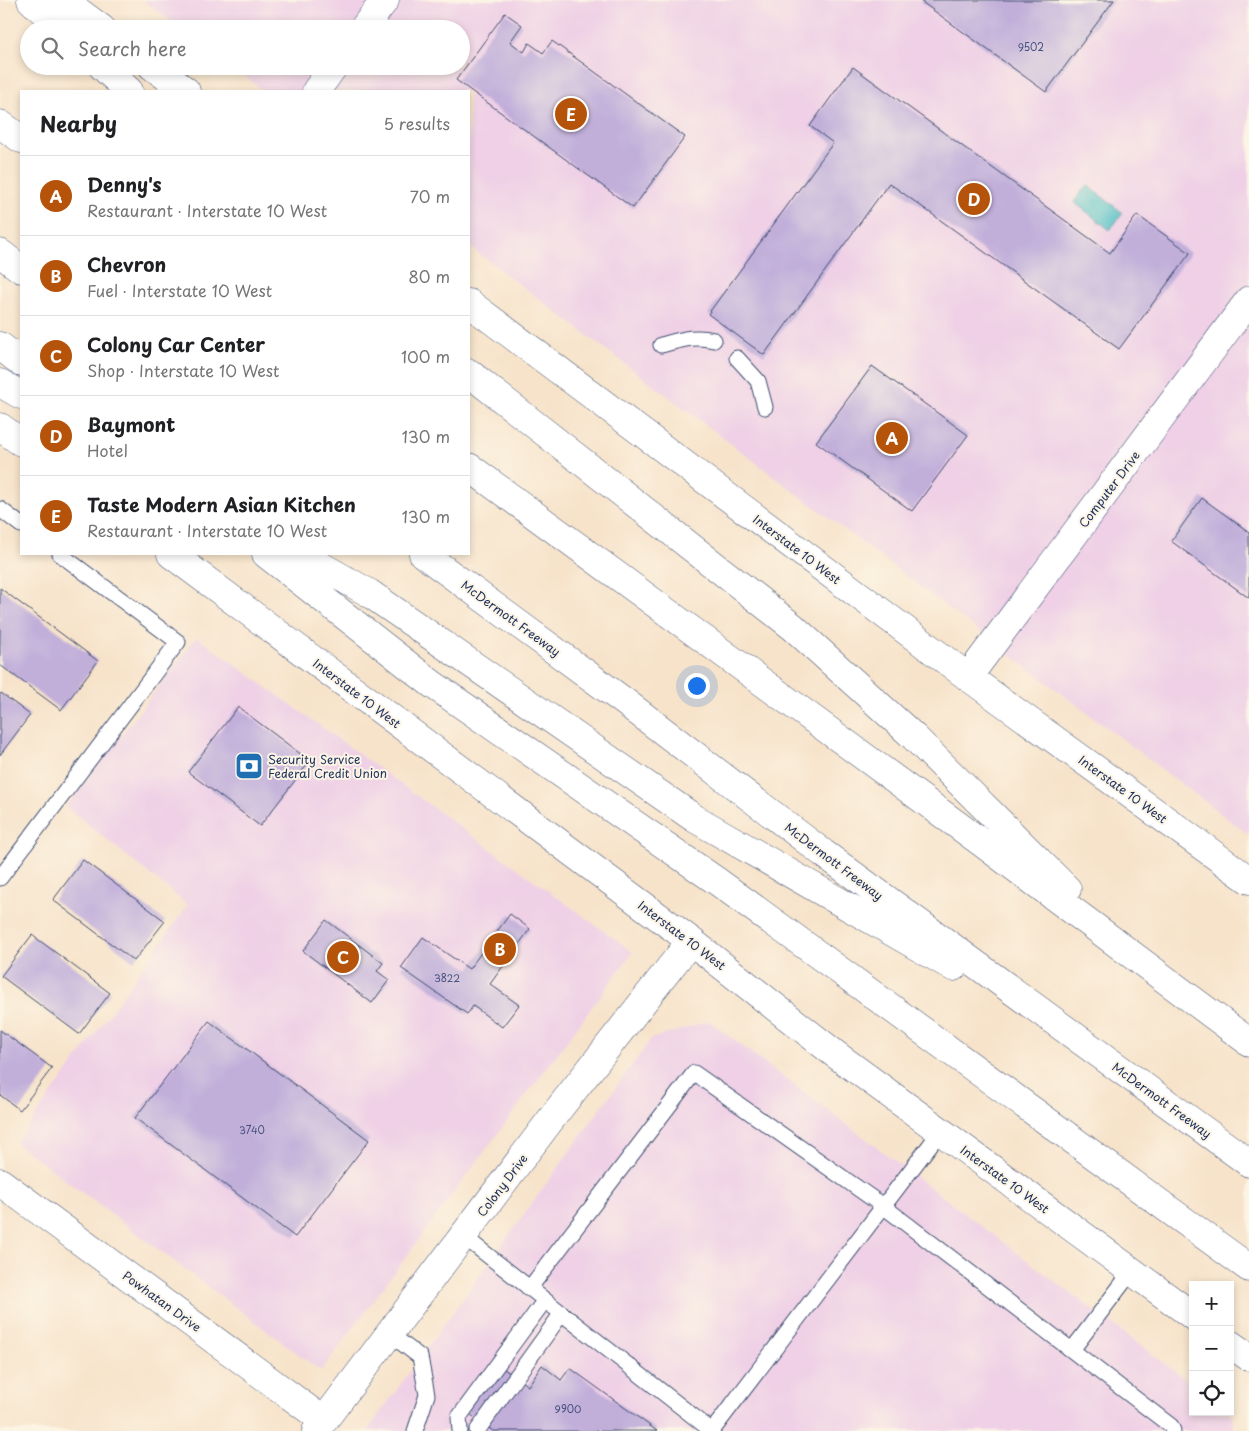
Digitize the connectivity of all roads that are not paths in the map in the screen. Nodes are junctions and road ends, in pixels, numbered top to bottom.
1 (31, 0) edge
2 (64, 0) edge
3 (384, 0) edge
4 (52, 20) edge
5 (90, 20) edge
6 (370, 20) edge
7 (112, 75) edge
8 (164, 75) edge
9 (328, 75) edge
10 (128, 90) edge
11 (185, 90) edge
12 (317, 90) edge
13 (0, 124) edge
14 (20, 138) edge
15 (0, 253) edge
16 (20, 268) edge
17 (1249, 300) edge
18 (470, 304) edge
19 (714, 340) dead end
20 (661, 345) dead end
21 (0, 346) edge
22 (737, 358) dead end
23 (20, 361) edge
24 (470, 374) edge
25 (0, 383) edge
26 (20, 394) edge
27 (765, 407) dead end
28 (0, 427) edge
29 (20, 441) edge
30 (470, 468) edge
31 (0, 509) edge
32 (20, 524) edge
33 (61, 555) edge
34 (172, 555) edge
35 (267, 555) edge
36 (302, 555) edge
37 (425, 555) edge
38 (968, 677) junction
39 (0, 878) edge
40 (1249, 880) edge
41 (691, 941) junction
42 (1135, 958) junction
43 (1078, 1039) junction
44 (1249, 1042) edge
45 (940, 1132) junction
46 (1249, 1163) edge
47 (0, 1182) edge
48 (883, 1206) junction
49 (463, 1236) junction
50 (1249, 1268) edge
51 (1132, 1272) junction
52 (530, 1289) junction
53 (545, 1300) junction
54 (562, 1313) junction
55 (1189, 1313) edge
56 (390, 1334) junction
57 (1072, 1350) junction
58 (320, 1426) edge
59 (415, 1431) edge
60 (460, 1431) edge
61 (477, 1431) edge
62 (712, 1431) edge
63 (1173, 1431) edge

1 - 4 main road
2 - 5 main road
3 - 6 main road
7 - 10 main road
8 - 11 main road
9 - 12 main road
13 - 14 main road
15 - 16 main road
17 - 38 main road, Computer Drive
18 - 38 main road, Interstate 10 West
19 - 20 lane
21 - 23 main road
22 - 27 lane
24 - 42 main road
25 - 26 main road
28 - 29 main road
30 - 42 main road
31 - 32 lane
33 - 39 lane
34 - 41 main road, Interstate 10 West
35 - 50 main road
36 - 43 main road
37 - 43 main road, McDermott Freeway
38 - 40 main road, Interstate 10 West
41 - 45 main road, Interstate 10 West
41 - 49 main road, Colony Drive
42 - 44 main road
43 - 46 main road, McDermott Freeway
45 - 48 lane
45 - 51 main road, Interstate 10 West
47 - 58 main road, Powhatan Drive
48 - 52 lane
48 - 57 lane
48 - 62 lane
49 - 52 lane
49 - 56 main road, Colony Drive
51 - 55 main road, Interstate 10 West
51 - 57 lane
52 - 53 lane
53 - 54 lane
53 - 60 lane
54 - 61 lane
54 - 62 lane
56 - 58 main road, Colony Drive
56 - 59 lane
57 - 63 lane

